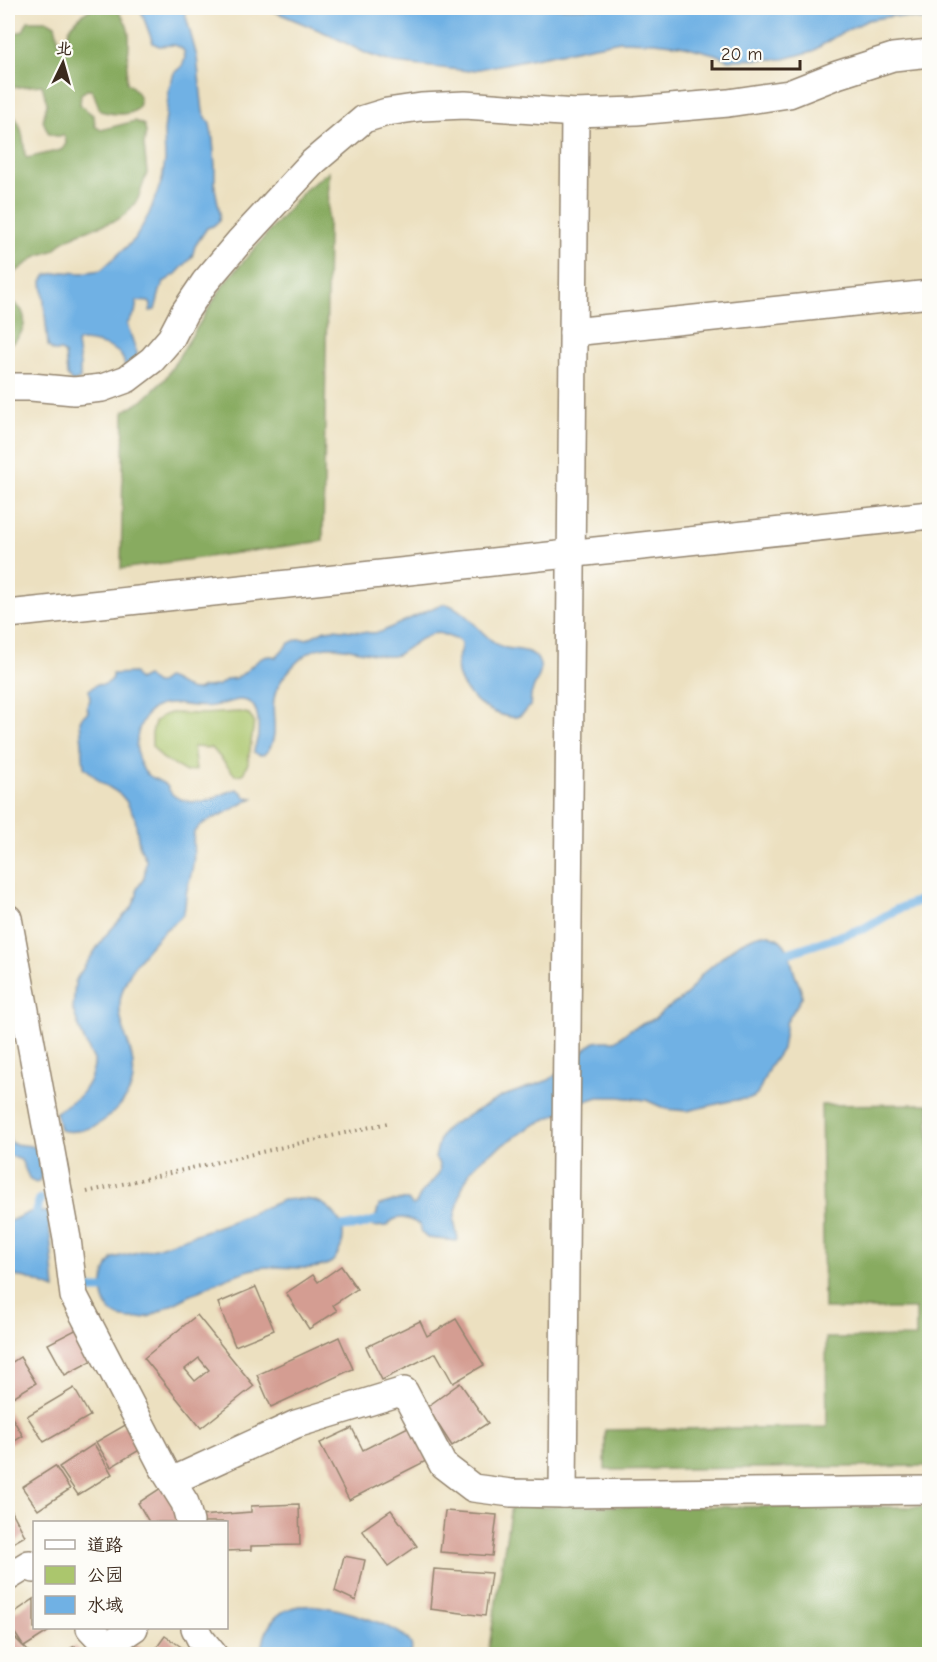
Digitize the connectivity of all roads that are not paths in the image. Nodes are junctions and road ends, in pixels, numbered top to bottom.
1 (930, 53) edge
2 (575, 113) junction
3 (930, 294) edge
4 (573, 332) junction
5 (8, 387) edge
6 (930, 514) edge
7 (571, 553) junction
8 (8, 614) edge
9 (8, 918) edge
10 (171, 1481) junction
11 (930, 1490) edge
12 (563, 1494) junction
13 (190, 1521) edge
14 (33, 1568) edge
15 (8, 1577) edge
16 (91, 1629) edge
17 (132, 1629) edge
18 (196, 1629) edge
19 (213, 1654) edge

1 - 2 street
2 - 4 street
2 - 5 street
3 - 4 street
4 - 7 street
6 - 7 street
7 - 8 street
7 - 12 street
9 - 10 street
10 - 12 street
10 - 13 street
11 - 12 street
14 - 15 street
16 - 17 street
18 - 19 street

